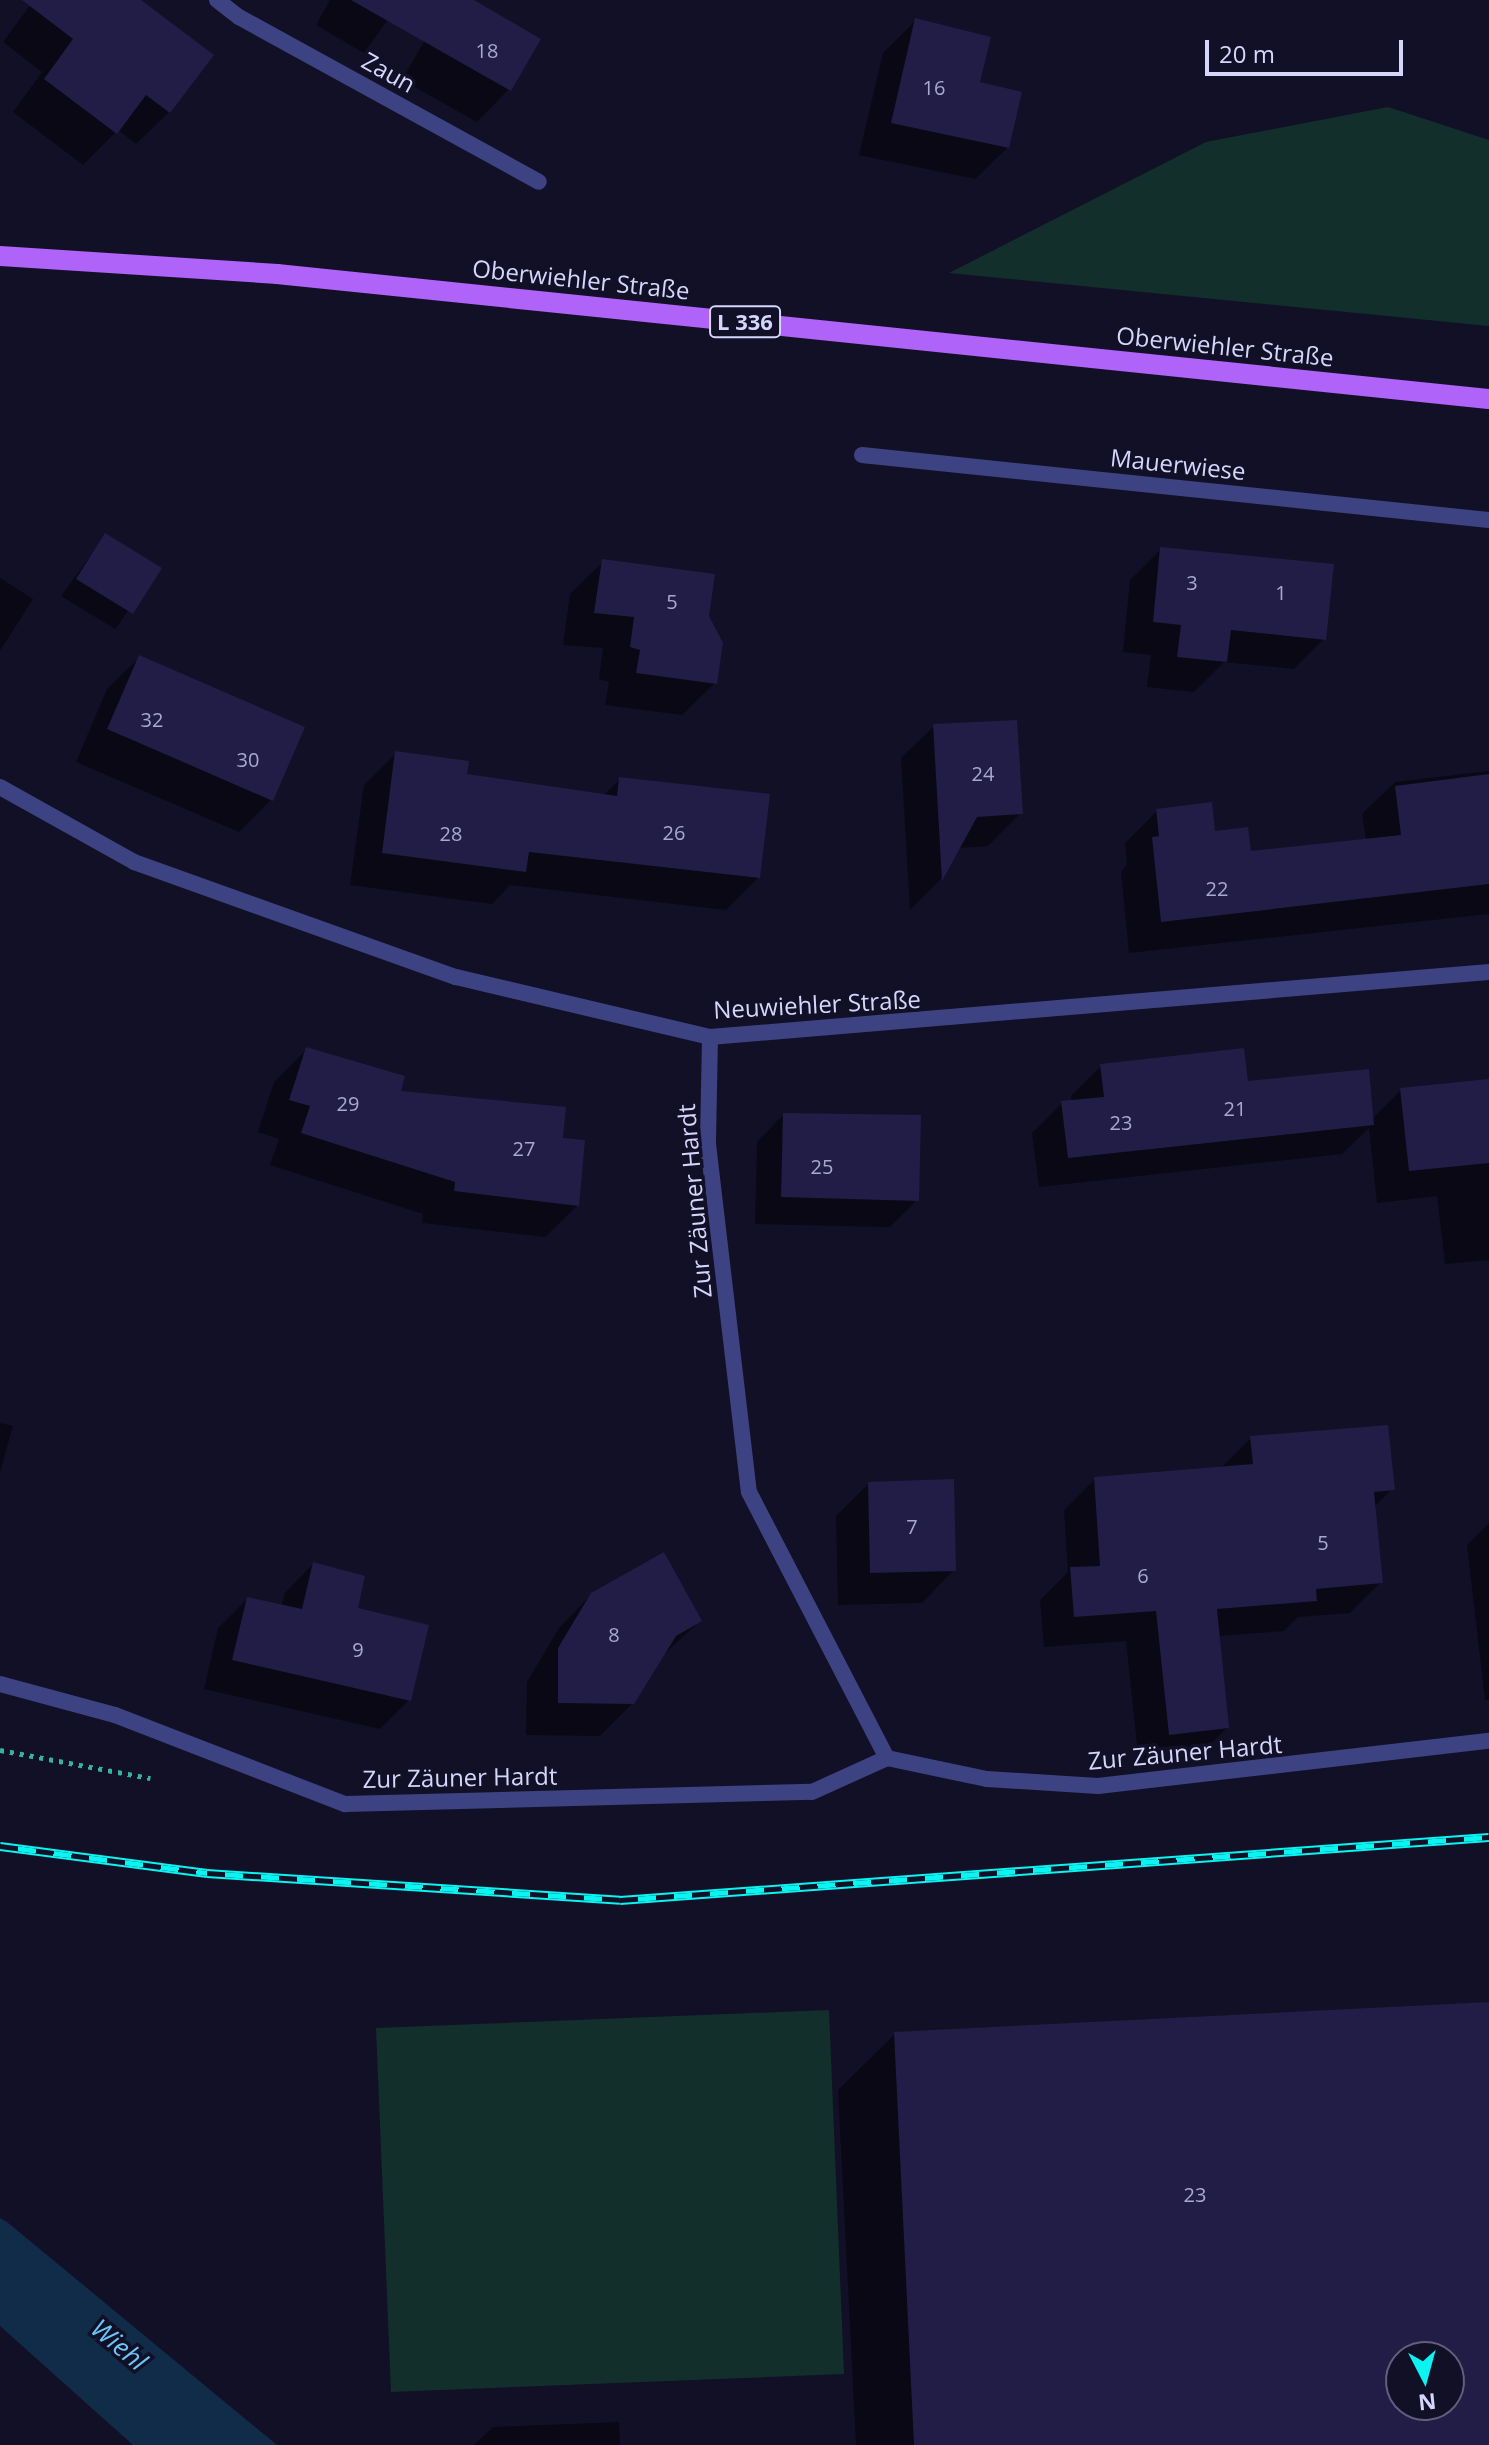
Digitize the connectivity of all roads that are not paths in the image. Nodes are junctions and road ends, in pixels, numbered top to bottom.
1 (217, 0) edge
2 (539, 182) dead end
3 (0, 256) edge
4 (1489, 399) edge
5 (862, 455) dead end
6 (1489, 520) edge
7 (0, 787) edge
8 (1489, 972) edge
9 (710, 1037) junction
10 (0, 1684) edge
11 (1489, 1741) edge
12 (887, 1758) junction

1 - 2 street, Zaun
3 - 4 main road, Oberwiehler Straße / L 336
5 - 6 street, Mauerwiese
7 - 9 street, Neuwiehler Straße
8 - 9 street, Neuwiehler Straße
9 - 12 street, Zur Zäuner Hardt
10 - 12 street, Zur Zäuner Hardt
11 - 12 street, Zur Zäuner Hardt

